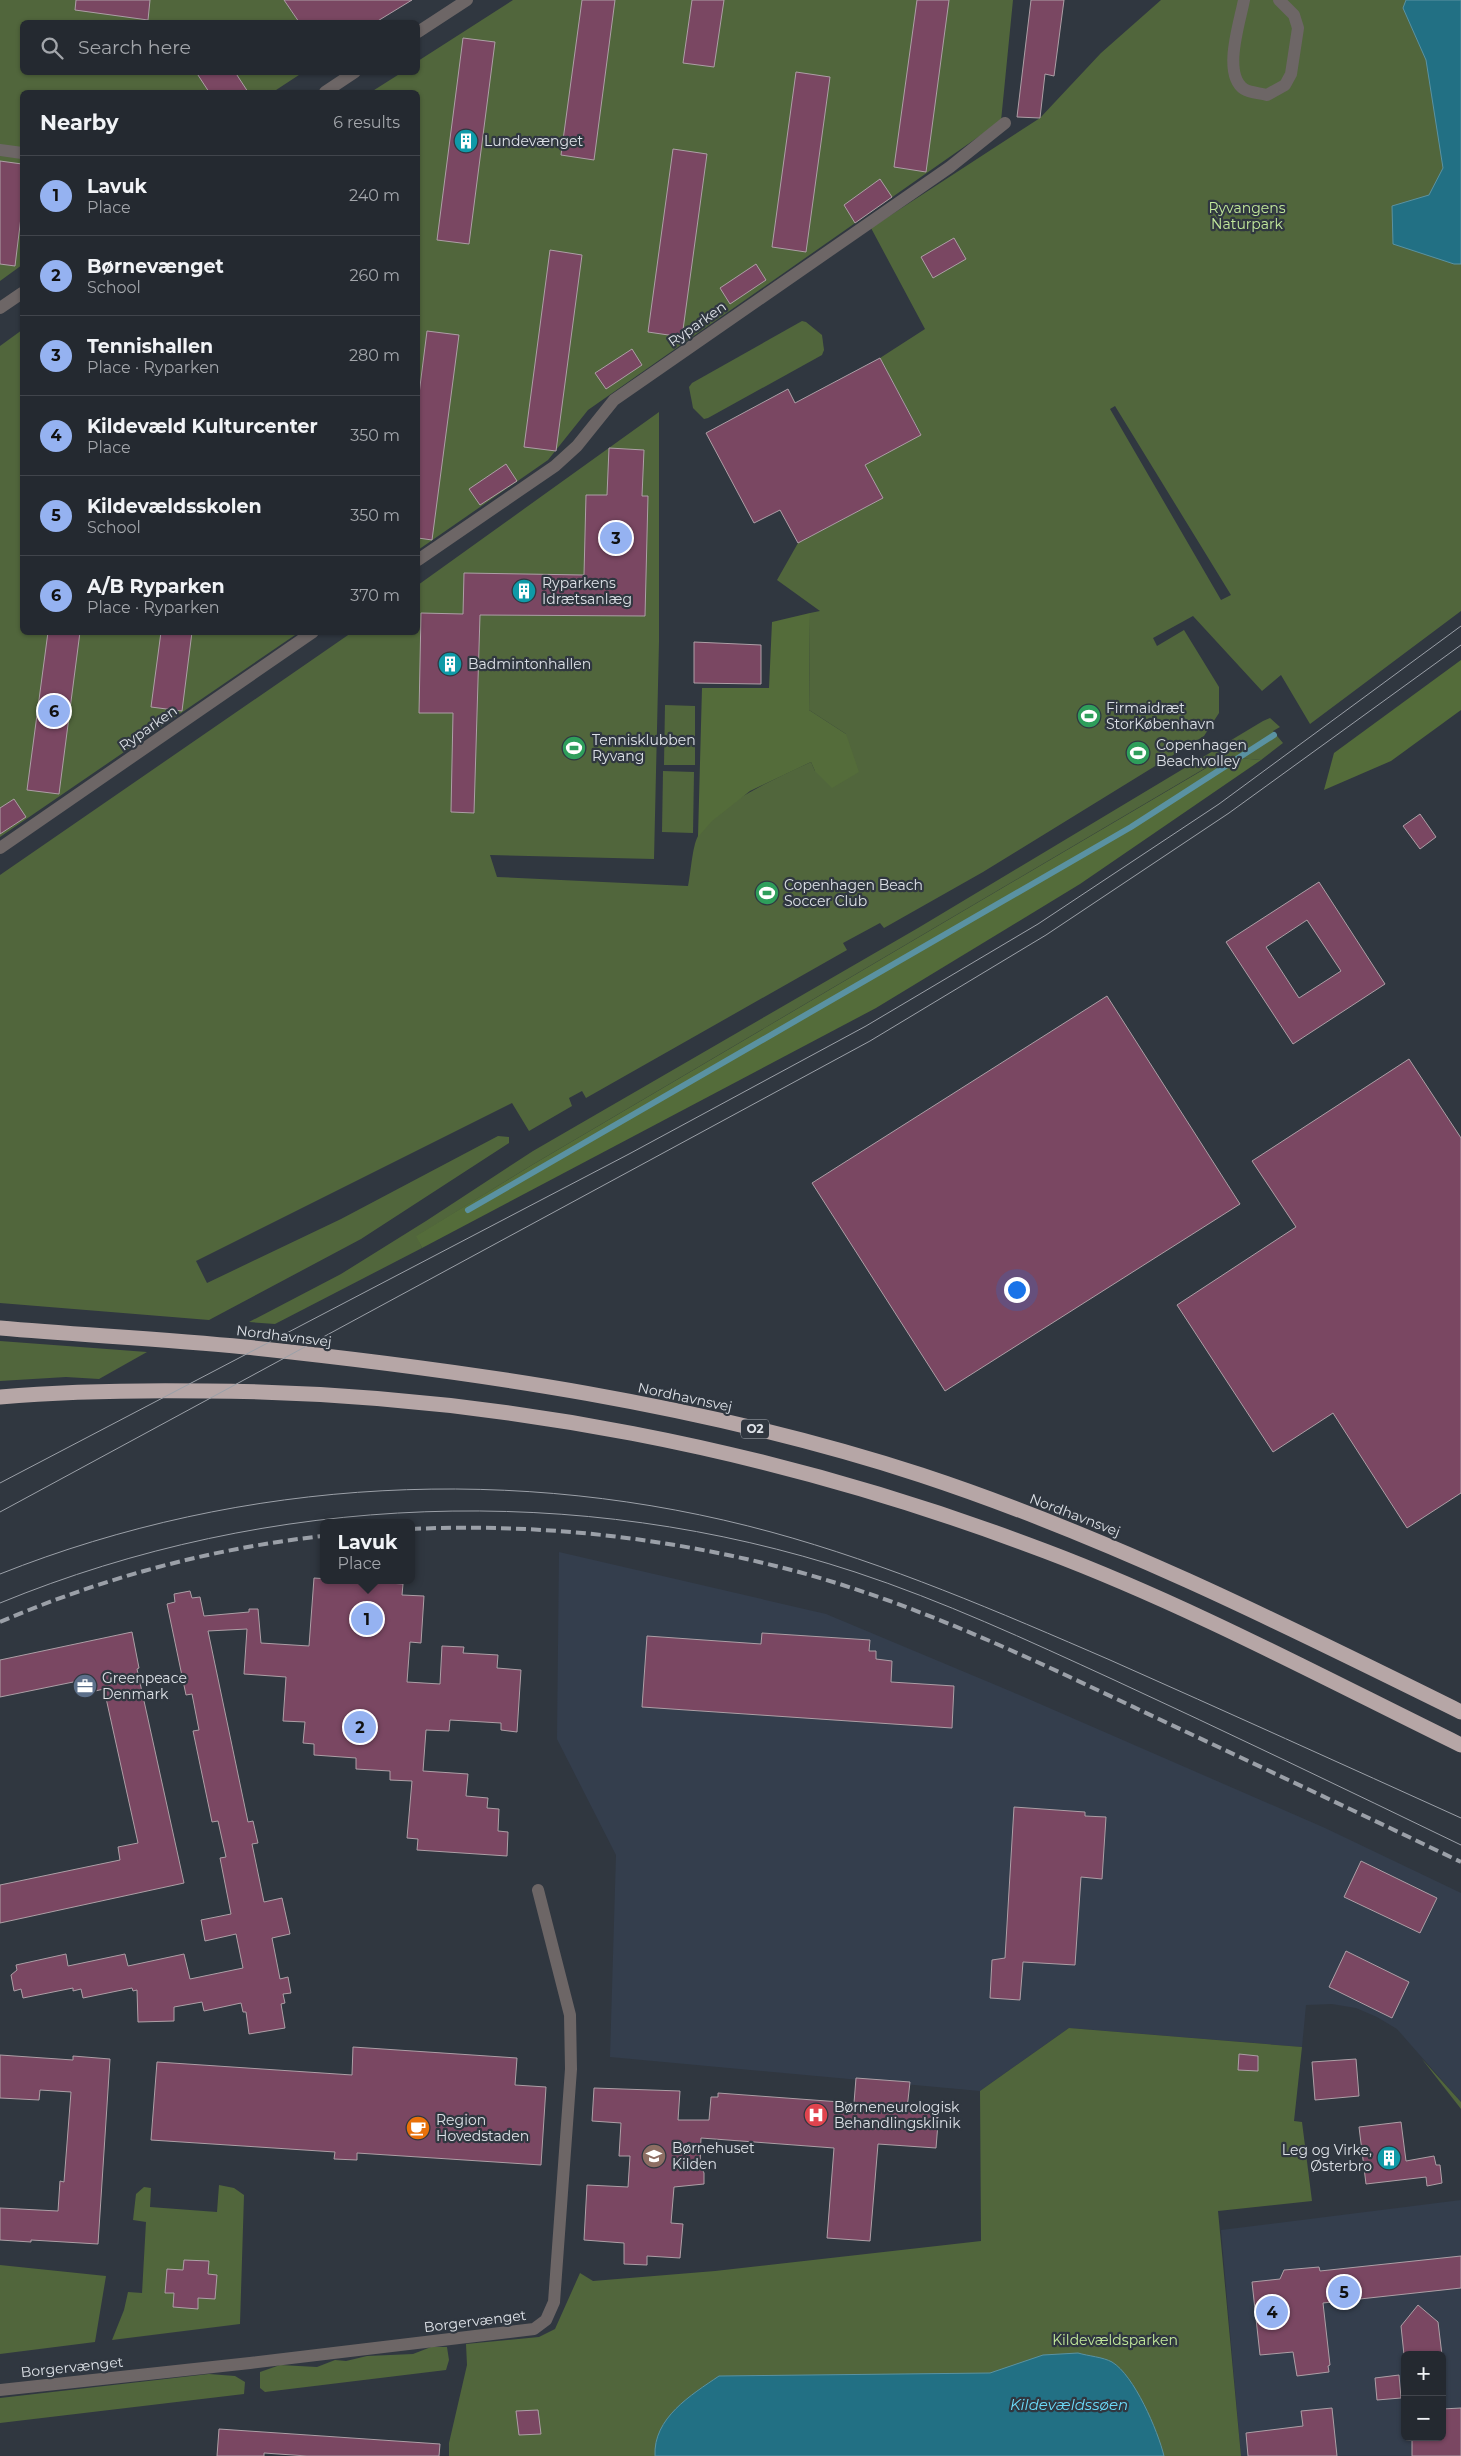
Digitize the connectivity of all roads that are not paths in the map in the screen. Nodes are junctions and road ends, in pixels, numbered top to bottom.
1 (467, 0) edge
2 (1244, 0) edge
3 (1279, 0) edge
4 (420, 31) edge
5 (350, 75) edge
6 (328, 90) edge
7 (1005, 123) dead end
8 (0, 150) edge
9 (20, 153) edge
10 (20, 294) edge
11 (0, 308) edge
12 (420, 559) edge
13 (309, 635) edge
14 (0, 848) edge
15 (0, 1328) edge
16 (0, 1398) edge
17 (1461, 1712) edge
18 (1461, 1745) edge
19 (538, 1890) dead end
20 (0, 2390) edge

1 - 4 street
2 - 3 street
5 - 6 street
7 - 12 street, Ryparken
8 - 9 street
10 - 11 street
13 - 14 street, Ryparken
15 - 17 highway, Nordhavnsvej / O2
16 - 18 highway, O2
19 - 20 street, Borgervænget

